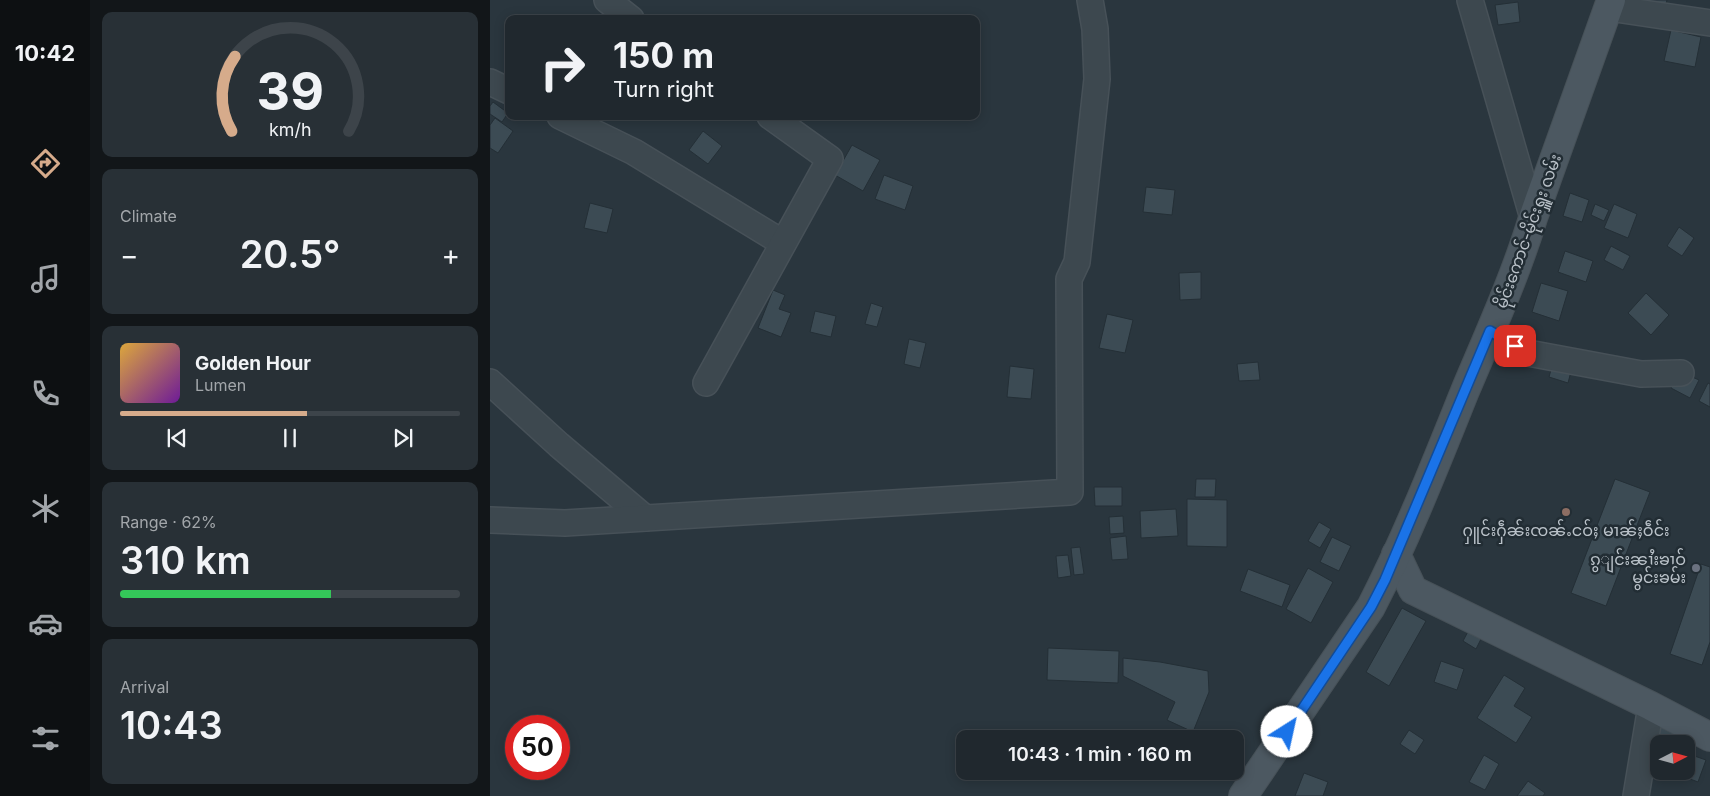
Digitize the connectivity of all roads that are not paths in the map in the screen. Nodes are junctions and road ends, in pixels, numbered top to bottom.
1 (607, 0) edge
2 (1090, 0) edge
3 (1470, 0) edge
4 (1610, 4) edge
5 (626, 15) edge
6 (1710, 23) edge
7 (490, 82) edge
8 (505, 89) edge
9 (568, 120) edge
10 (776, 120) edge
11 (1533, 218) junction
12 (783, 243) junction
13 (1490, 331) junction
14 (1681, 373) dead end
15 (490, 382) edge
16 (706, 383) dead end
17 (645, 518) junction
18 (490, 520) edge
19 (1396, 554) junction
20 (1413, 590) junction
21 (1371, 607) junction
22 (1651, 706) junction
23 (1710, 737) edge
24 (1243, 796) edge
25 (1636, 796) edge

1 - 5 street
2 - 17 street
3 - 11 street
4 - 6 street
4 - 11 main road, မိုင်းကောင်-မိုင်းရှူး လမ်း
7 - 8 street
9 - 12 street
10 - 12 street
11 - 13 main road, မိုင်းကောင်-မိုင်းရှူး လမ်း
12 - 16 street
13 - 14 street
13 - 19 main road, မိုင်းကောင်-မိုင်းရှူး လမ်း
15 - 17 street
17 - 18 street
19 - 20 main road
19 - 21 main road, မိုင်းကောင်-မိုင်းရှူး လမ်း
20 - 21 main road
20 - 22 main road
21 - 24 main road, မိုင်းကောင်-မိုင်းရှူး လမ်း
22 - 23 main road
22 - 25 street

